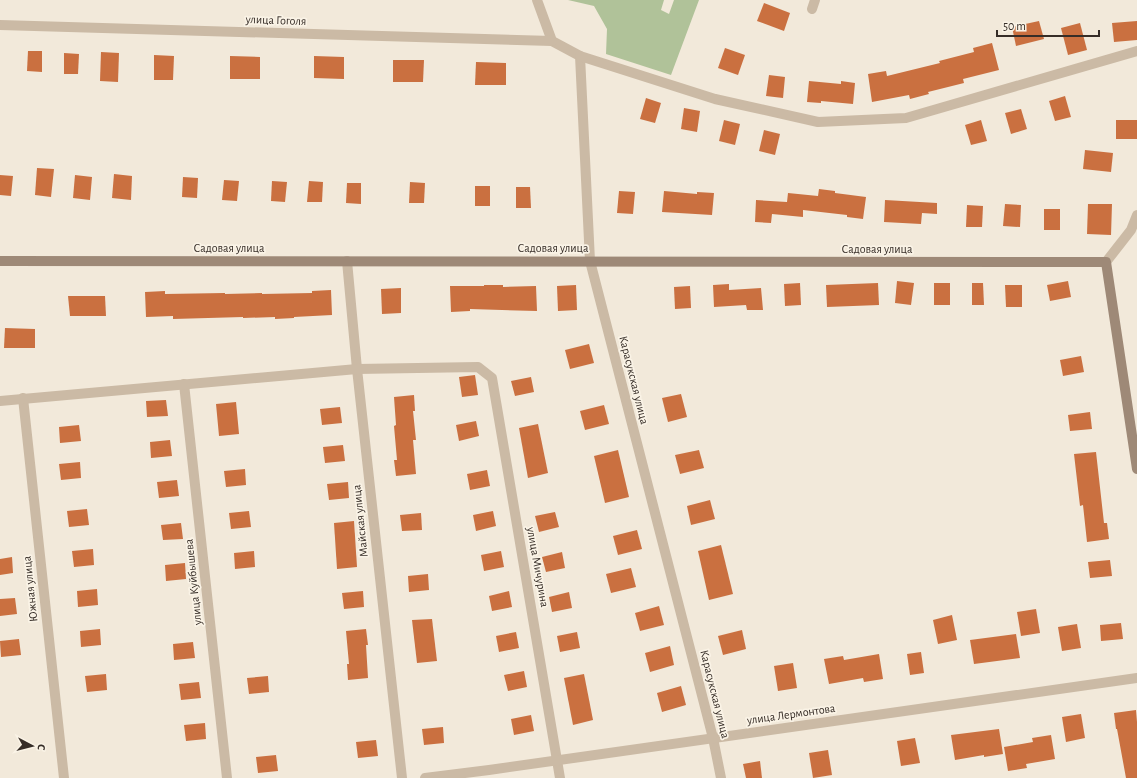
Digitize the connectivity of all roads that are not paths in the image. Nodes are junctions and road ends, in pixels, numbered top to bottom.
1 (537, 0) edge
2 (0, 25) edge
3 (552, 41) junction
4 (1137, 51) edge
5 (580, 56) junction
6 (1137, 215) edge
7 (0, 261) edge
8 (347, 261) junction
9 (590, 261) junction
10 (1106, 262) junction
11 (357, 369) junction
12 (184, 384) junction
13 (23, 398) junction
14 (0, 401) edge
15 (1137, 469) edge
16 (1137, 678) edge
17 (713, 738) junction
18 (558, 760) junction
19 (64, 778) edge
20 (227, 778) edge
21 (402, 778) edge
22 (425, 778) edge
23 (560, 778) edge
24 (721, 778) edge

1 - 3 street
2 - 3 street, улица Гоголя
3 - 5 street
4 - 5 street
5 - 9 street, Карасукская улица
6 - 10 street
7 - 8 street, Садовая улица
8 - 9 street, Садовая улица
8 - 11 street, Майская улица
9 - 10 street, Садовая улица
9 - 17 street, Карасукская улица
10 - 15 street
11 - 12 street
11 - 18 street, улица Мичурина
11 - 21 street, Майская улица
12 - 13 street
12 - 20 street, улица Куйбышева
13 - 14 street
13 - 19 street, Южная улица
16 - 17 street, улица Лермонтова
17 - 18 street, улица Лермонтова
17 - 24 street, Карасукская улица
18 - 22 street, улица Лермонтова
18 - 23 street, улица Мичурина

